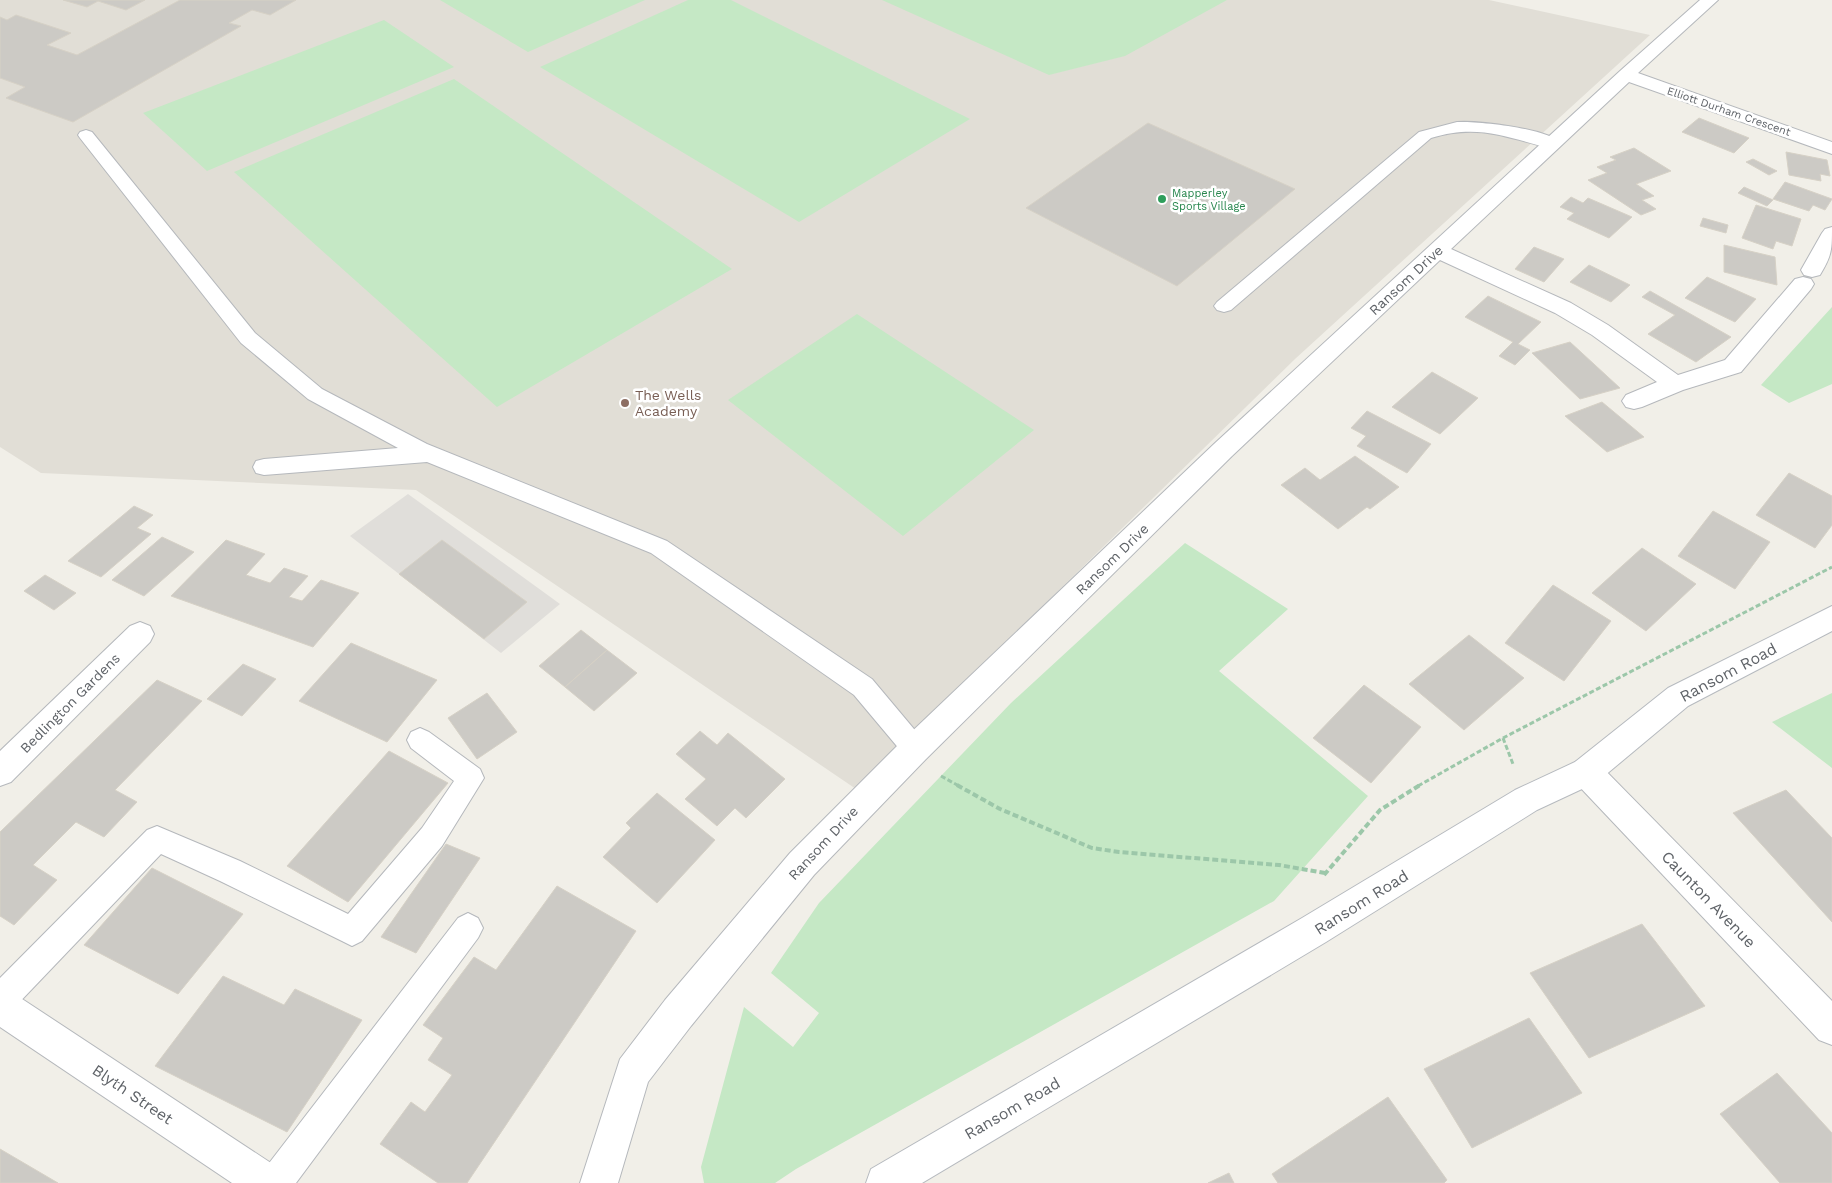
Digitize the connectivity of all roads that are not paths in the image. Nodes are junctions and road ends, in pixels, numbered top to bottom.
1 (1710, 0) edge
2 (1626, 75) junction
3 (86, 135) dead end
4 (1553, 144) junction
5 (1832, 148) edge
6 (1832, 234) edge
7 (1437, 250) junction
8 (1224, 306) dead end
9 (1674, 384) junction
10 (1634, 401) dead end
11 (429, 454) junction
12 (264, 467) dead end
13 (1832, 618) edge
14 (140, 634) dead end
15 (420, 740) dead end
16 (915, 749) junction
17 (0, 772) edge
18 (1586, 772) junction
19 (468, 928) dead end
20 (0, 1000) edge
21 (0, 1006) edge
22 (1832, 1026) edge
23 (266, 1183) edge
24 (275, 1183) edge
25 (599, 1183) edge
26 (885, 1183) edge

1 - 2 street, Ransom Drive
2 - 4 street, Ransom Drive
2 - 5 street, Elliott Durham Crescent
3 - 11 lane
4 - 7 street, Ransom Drive
4 - 8 lane
6 - 9 street
7 - 9 street
7 - 16 street, Ransom Drive
9 - 10 street
11 - 12 lane
11 - 16 lane
13 - 18 street, Ransom Road
14 - 17 street, Bedlington Gardens
15 - 20 lane
16 - 25 street, Ransom Drive
18 - 22 street, Caunton Avenue
18 - 26 street, Ransom Road
19 - 24 lane
21 - 23 street, Blyth Street

